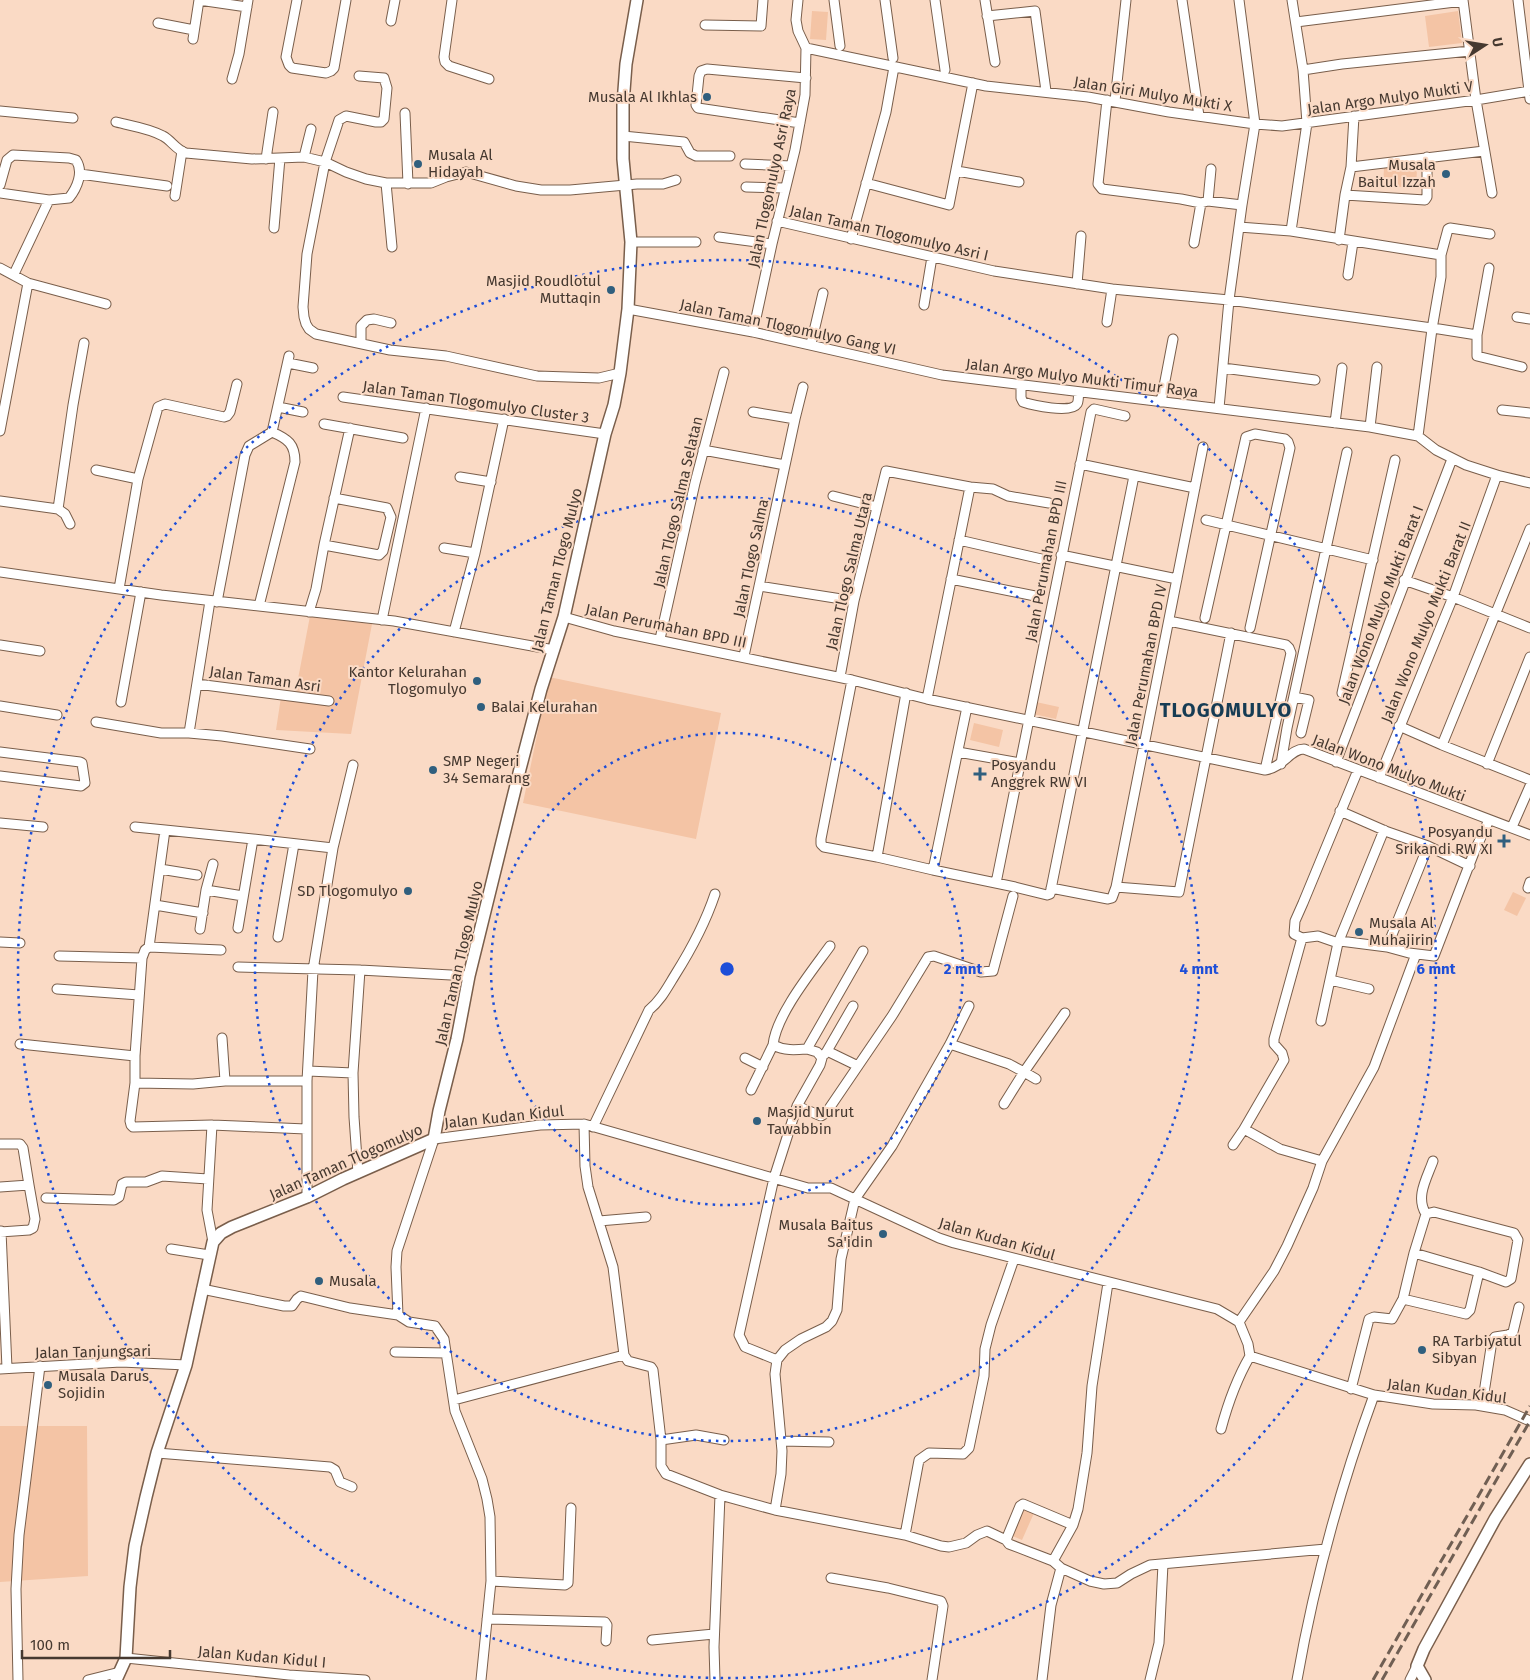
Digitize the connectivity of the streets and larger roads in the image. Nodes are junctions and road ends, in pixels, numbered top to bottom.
1 (297, 0) edge
2 (346, 0) edge
3 (395, 0) edge
4 (452, 0) edge
5 (637, 0) edge
6 (764, 0) edge
7 (798, 0) edge
8 (834, 0) edge
9 (885, 0) edge
10 (935, 0) edge
11 (985, 0) edge
12 (1126, 0) edge
13 (1182, 0) edge
14 (1239, 0) edge
15 (1292, 0) edge
16 (1463, 0) edge
17 (1518, 0) edge
18 (247, 4) edge
19 (987, 16) junction
20 (391, 21) dead end
21 (1296, 22) junction
22 (158, 23) dead end
23 (705, 25) dead end
24 (840, 46) dead end
25 (806, 48) junction
26 (1470, 51) junction
27 (995, 62) dead end
28 (894, 63) junction
29 (945, 70) dead end
30 (1302, 70) junction
31 (359, 76) dead end
32 (806, 78) junction
33 (232, 79) dead end
34 (488, 79) dead end
35 (973, 83) junction
36 (1046, 91) junction
37 (1530, 94) edge
38 (1476, 100) junction
39 (1111, 101) junction
40 (0, 111) edge
41 (273, 112) dead end
42 (405, 112) dead end
43 (1200, 116) junction
44 (1354, 116) junction
45 (73, 118) dead end
46 (116, 122) dead end
47 (800, 123) junction
48 (1307, 123) junction
49 (1255, 124) junction
50 (312, 129) dead end
51 (623, 136) junction
52 (182, 151) junction
53 (1484, 151) junction
54 (730, 156) dead end
55 (304, 157) junction
56 (1427, 157) junction
57 (280, 158) junction
58 (266, 159) junction
59 (325, 162) junction
60 (745, 164) dead end
61 (791, 166) junction
62 (1351, 167) junction
63 (1211, 169) dead end
64 (957, 171) junction
65 (80, 174) junction
66 (676, 180) dead end
67 (1019, 182) dead end
68 (386, 183) junction
69 (866, 183) junction
70 (408, 184) junction
71 (626, 185) junction
72 (0, 186) edge
73 (167, 186) dead end
74 (746, 187) dead end
75 (785, 188) junction
76 (0, 193) edge
77 (1492, 193) dead end
78 (1345, 195) junction
79 (175, 196) dead end
80 (49, 200) junction
81 (1204, 202) junction
82 (1242, 205) junction
83 (777, 221) junction
84 (1239, 227) junction
85 (274, 228) dead end
86 (1291, 231) junction
87 (1490, 234) dead end
88 (1081, 236) dead end
89 (719, 237) dead end
90 (851, 239) junction
91 (1340, 240) junction
92 (631, 242) junction
93 (696, 242) dead end
94 (1353, 242) junction
95 (1194, 243) dead end
96 (772, 244) junction
97 (392, 247) dead end
98 (1441, 255) junction
99 (932, 257) junction
100 (0, 268) edge
101 (1489, 268) dead end
102 (14, 274) junction
103 (1348, 275) dead end
104 (28, 284) junction
105 (1077, 284) junction
106 (1112, 289) junction
107 (823, 293) dead end
108 (1229, 300) junction
109 (106, 304) dead end
110 (924, 306) dead end
111 (628, 308) junction
112 (1517, 317) dead end
113 (1530, 319) edge
114 (1107, 322) dead end
115 (391, 323) dead end
116 (1432, 328) junction
117 (752, 332) junction
118 (1477, 335) junction
119 (1173, 340) dead end
120 (84, 343) dead end
121 (360, 343) junction
122 (811, 344) junction
123 (1377, 367) dead end
124 (1522, 367) dead end
125 (313, 368) dead end
126 (1223, 368) junction
127 (1342, 368) dead end
128 (724, 372) dead end
129 (620, 373) junction
130 (942, 374) joint
131 (1315, 380) dead end
132 (237, 384) dead end
133 (804, 387) dead end
134 (1021, 390) junction
135 (1078, 395) junction
136 (343, 397) dead end
137 (1161, 402) junction
138 (278, 407) junction
139 (426, 408) junction
140 (1218, 408) junction
141 (1502, 410) dead end
142 (303, 412) dead end
143 (753, 412) dead end
144 (1530, 414) edge
145 (1125, 416) dead end
146 (504, 419) junction
147 (795, 419) junction
148 (1335, 423) junction
149 (324, 424) dead end
150 (1370, 427) junction
151 (350, 428) junction
152 (0, 431) edge
153 (272, 432) junction
154 (605, 434) junction
155 (1418, 436) junction
156 (403, 438) dead end
157 (1203, 447) dead end
158 (703, 450) junction
159 (1347, 452) dead end
160 (1452, 459) junction
161 (1395, 460) dead end
162 (1080, 464) junction
163 (785, 465) junction
164 (96, 470) dead end
165 (1497, 475) junction
166 (460, 476) dead end
167 (1134, 476) junction
168 (138, 479) junction
169 (491, 482) junction
170 (1530, 483) edge
171 (970, 487) junction
172 (1195, 488) junction
173 (834, 496) dead end
174 (334, 498) junction
175 (0, 501) edge
176 (1049, 503) dead end
177 (878, 507) junction
178 (58, 509) junction
179 (1206, 520) dead end
180 (70, 524) dead end
181 (1226, 525) junction
182 (1530, 529) edge
183 (1271, 536) junction
184 (959, 540) junction
185 (324, 545) junction
186 (444, 548) dead end
187 (1326, 549) junction
188 (474, 552) junction
189 (1062, 555) junction
190 (1046, 560) dead end
191 (1373, 560) junction
192 (1116, 566) junction
193 (0, 572) edge
194 (951, 579) junction
195 (1177, 579) junction
196 (1404, 580) junction
197 (759, 586) junction
198 (119, 589) junction
199 (141, 592) junction
200 (1035, 596) dead end
201 (1453, 597) junction
202 (854, 601) junction
203 (213, 602) junction
204 (259, 606) junction
205 (309, 612) junction
206 (1495, 614) junction
207 (564, 617) junction
208 (1205, 618) dead end
209 (382, 620) junction
210 (1169, 621) junction
211 (1250, 628) dead end
212 (1530, 628) edge
213 (454, 632) junction
214 (1231, 634) junction
215 (660, 639) junction
216 (0, 645) edge
217 (554, 650) junction
218 (40, 651) dead end
219 (744, 656) junction
220 (1530, 657) edge
221 (840, 677) junction
222 (852, 680) junction
223 (198, 684) junction
224 (906, 693) junction
225 (1342, 693) dead end
226 (1294, 697) junction
227 (927, 699) junction
228 (329, 701) dead end
229 (121, 702) dead end
230 (0, 706) edge
231 (967, 707) junction
232 (57, 715) dead end
233 (1028, 720) junction
234 (96, 722) dead end
235 (1399, 726) junction
236 (1083, 731) junction
237 (189, 732) junction
238 (1301, 733) dead end
239 (1144, 744) junction
240 (1442, 745) junction
241 (310, 749) dead end
242 (0, 752) edge
243 (958, 752) junction
244 (1206, 758) junction
245 (1020, 762) junction
246 (1336, 762) junction
247 (1281, 764) junction
248 (1487, 764) junction
249 (353, 765) dead end
250 (1266, 770) junction
251 (1358, 770) junction
252 (0, 776) edge
253 (1379, 778) junction
254 (1530, 780) edge
255 (1530, 786) edge
256 (1528, 799) edge
257 (1340, 811) junction
258 (1489, 820) junction
259 (0, 823) edge
260 (43, 827) dead end
261 (135, 827) dead end
262 (1512, 827) junction
263 (164, 830) junction
264 (1384, 830) junction
265 (1530, 834) edge
266 (253, 839) junction
267 (294, 844) junction
268 (1428, 846) junction
269 (333, 848) junction
270 (877, 856) junction
271 (213, 864) dead end
272 (1470, 866) junction
273 (160, 869) junction
274 (930, 869) junction
275 (197, 875) dead end
276 (996, 883) junction
277 (1116, 887) junction
278 (1051, 888) junction
279 (206, 890) junction
280 (715, 894) dead end
281 (244, 896) junction
282 (1013, 896) dead end
283 (155, 905) junction
284 (202, 913) junction
285 (238, 928) dead end
286 (200, 929) dead end
287 (1298, 936) junction
288 (278, 937) dead end
289 (0, 942) edge
290 (1339, 942) junction
291 (20, 943) dead end
292 (830, 946) dead end
293 (149, 947) junction
294 (1388, 947) junction
295 (221, 950) dead end
296 (863, 951) dead end
297 (1416, 954) junction
298 (59, 956) dead end
299 (142, 958) junction
300 (238, 967) dead end
301 (313, 970) junction
302 (360, 970) junction
303 (469, 976) junction
304 (1330, 980) junction
305 (57, 989) dead end
306 (1369, 989) dead end
307 (139, 995) junction
308 (853, 1006) dead end
309 (969, 1006) dead end
310 (1065, 1013) dead end
311 (1321, 1021) dead end
312 (222, 1038) dead end
313 (20, 1044) dead end
314 (950, 1044) junction
315 (773, 1045) junction
316 (807, 1049) junction
317 (824, 1054) junction
318 (135, 1056) junction
319 (745, 1058) dead end
320 (858, 1066) junction
321 (763, 1067) junction
322 (1024, 1072) junction
323 (354, 1073) junction
324 (307, 1076) junction
325 (1036, 1079) dead end
326 (225, 1082) junction
327 (135, 1083) junction
328 (751, 1090) dead end
329 (1004, 1104) dead end
330 (798, 1106) junction
331 (212, 1125) junction
332 (588, 1125) junction
333 (306, 1129) junction
334 (1244, 1129) junction
335 (0, 1136) edge
336 (434, 1139) junction
337 (0, 1144) edge
338 (1233, 1144) dead end
339 (1433, 1161) dead end
340 (1322, 1162) junction
341 (358, 1173) junction
342 (774, 1178) junction
343 (208, 1179) junction
344 (29, 1185) junction
345 (0, 1187) edge
346 (307, 1197) junction
347 (46, 1198) dead end
348 (855, 1199) junction
349 (1426, 1214) junction
350 (646, 1217) dead end
351 (599, 1221) junction
352 (1, 1232) edge
353 (213, 1242) junction
354 (171, 1249) dead end
355 (1414, 1253) junction
356 (209, 1255) junction
357 (1014, 1259) junction
358 (1478, 1272) junction
359 (1108, 1283) junction
360 (202, 1289) junction
361 (1403, 1299) junction
362 (1519, 1306) dead end
363 (398, 1315) junction
364 (1238, 1322) junction
365 (394, 1352) dead end
366 (446, 1353) junction
367 (624, 1355) junction
368 (1250, 1356) junction
369 (777, 1360) junction
370 (186, 1365) junction
371 (40, 1366) junction
372 (3, 1368) edge
373 (1350, 1389) junction
374 (1374, 1395) junction
375 (454, 1400) junction
376 (1482, 1406) junction
377 (1530, 1421) edge
378 (1221, 1429) dead end
379 (661, 1440) junction
380 (724, 1440) dead end
381 (781, 1441) junction
382 (829, 1442) dead end
383 (157, 1453) junction
384 (1530, 1464) edge
385 (352, 1487) dead end
386 (720, 1495) junction
387 (571, 1508) dead end
388 (775, 1510) junction
389 (1073, 1525) junction
390 (905, 1535) junction
391 (1006, 1540) junction
392 (1326, 1549) junction
393 (1053, 1561) junction
394 (1163, 1564) junction
395 (1061, 1568) junction
396 (832, 1578) dead end
397 (491, 1581) junction
398 (487, 1619) junction
399 (714, 1634) junction
400 (652, 1640) dead end
401 (606, 1641) dead end
402 (126, 1658) junction
403 (1417, 1666) junction
404 (118, 1676) edge
405 (289, 1677) edge
406 (18, 1680) edge
407 (88, 1680) edge
408 (365, 1680) edge
409 (481, 1680) edge
410 (715, 1680) edge
411 (932, 1680) edge
412 (1042, 1680) edge
413 (1150, 1680) edge
414 (1297, 1680) edge
415 (1410, 1680) edge
416 (1424, 1680) edge

1 - 2 street
3 - 20 street
4 - 34 street
5 - 51 street, Jalan Taman Tlogo Mulyo
6 - 23 street
7 - 25 street, Jalan Tlogomulyo Asri Raya
8 - 24 street
9 - 28 street
10 - 29 street
11 - 19 street
12 - 39 street
13 - 43 street
14 - 49 street, Jalan Argo Mulyo Mukti Timur Raya
15 - 21 street
16 - 21 street
16 - 26 street
17 - 37 street
18 - 22 street
18 - 33 street
19 - 27 street
19 - 36 street
21 - 30 street
25 - 28 street, Jalan Giri Mulyo Mukti X
25 - 32 street, Jalan Tlogomulyo Asri Raya
26 - 30 street
26 - 38 street
28 - 35 street, Jalan Giri Mulyo Mukti X
28 - 69 street
30 - 48 street
31 - 59 street
32 - 47 street, Jalan Tlogomulyo Asri Raya
32 - 47 street
35 - 36 street, Jalan Giri Mulyo Mukti X
35 - 64 street
36 - 39 street, Jalan Giri Mulyo Mukti X
37 - 38 street, Jalan Argo Mulyo Mukti V
38 - 44 street, Jalan Argo Mulyo Mukti V
38 - 53 street
39 - 43 street, Jalan Giri Mulyo Mukti X
39 - 81 street
40 - 45 street
41 - 58 street
42 - 70 street
43 - 49 street, Jalan Giri Mulyo Mukti X
44 - 48 street, Jalan Argo Mulyo Mukti V
44 - 62 street
46 - 52 street
47 - 61 street, Jalan Tlogomulyo Asri Raya
48 - 49 street, Jalan Argo Mulyo Mukti V
48 - 86 street
49 - 82 street, Jalan Argo Mulyo Mukti Timur Raya
50 - 55 street
51 - 54 street
51 - 71 street, Jalan Taman Tlogo Mulyo
52 - 58 street
52 - 79 street
53 - 56 street
53 - 77 street
55 - 57 street
55 - 59 street
56 - 62 street
56 - 78 street
57 - 58 street
57 - 85 street
59 - 68 street
59 - 121 street
60 - 61 street
61 - 75 street, Jalan Tlogomulyo Asri Raya
62 - 78 street
63 - 81 street
64 - 67 street
64 - 69 street
65 - 72 street
65 - 73 street
65 - 80 street
66 - 71 street
68 - 70 street
68 - 97 street
69 - 90 street
70 - 71 street
71 - 92 street, Jalan Taman Tlogo Mulyo
74 - 75 street
75 - 83 street, Jalan Tlogomulyo Asri Raya
76 - 80 street
78 - 91 street
80 - 102 street
81 - 82 street
81 - 95 street
82 - 84 street, Jalan Argo Mulyo Mukti Timur Raya
83 - 90 street, Jalan Taman Tlogomulyo Asri I
83 - 96 street, Jalan Tlogomulyo Asri Raya
84 - 86 street
84 - 108 street, Jalan Argo Mulyo Mukti Timur Raya
86 - 91 street
87 - 98 street
88 - 105 street
89 - 96 street
90 - 99 street, Jalan Taman Tlogomulyo Asri I
91 - 94 street
92 - 93 street
92 - 111 street, Jalan Taman Tlogo Mulyo
94 - 98 street
94 - 103 street
96 - 117 street, Jalan Tlogomulyo Asri Raya
98 - 116 street
99 - 105 street, Jalan Taman Tlogomulyo Asri I
99 - 110 street
100 - 102 street
101 - 118 street
102 - 104 street
104 - 109 street
104 - 152 street
105 - 106 street, Jalan Taman Tlogomulyo Asri I
106 - 108 street, Jalan Taman Tlogomulyo Asri I
106 - 114 street
107 - 122 street
108 - 116 street, Jalan Taman Tlogomulyo Asri I
108 - 126 street, Jalan Argo Mulyo Mukti Timur Raya
111 - 117 street, Jalan Taman Tlogomulyo Gang VI
111 - 129 street, Jalan Taman Tlogo Mulyo
112 - 113 street
115 - 121 street
116 - 118 street, Jalan Taman Tlogomulyo Asri I
116 - 155 street
117 - 122 street, Jalan Taman Tlogomulyo Gang VI
118 - 124 street
119 - 137 street
120 - 178 street
121 - 129 street
122 - 130 street, Jalan Taman Tlogomulyo Gang VI
123 - 150 street
125 - 138 street
126 - 131 street
126 - 140 street, Jalan Argo Mulyo Mukti Timur Raya
127 - 148 street
128 - 158 street, Jalan Tlogo Salma Selatan
129 - 154 street, Jalan Taman Tlogo Mulyo
130 - 134 street, Jalan Argo Mulyo Mukti Timur Raya
132 - 168 street
133 - 147 street, Jalan Tlogo Salma
134 - 135 street, Jalan Argo Mulyo Mukti Timur Raya
134 - 135 street
135 - 137 street, Jalan Argo Mulyo Mukti Timur Raya
136 - 139 street, Jalan Taman Tlogomulyo Cluster 3
137 - 140 street, Jalan Argo Mulyo Mukti Timur Raya
138 - 142 street
138 - 153 street
139 - 146 street, Jalan Taman Tlogomulyo Cluster 3
139 - 209 street
140 - 148 street, Jalan Argo Mulyo Mukti Timur Raya
141 - 144 street
143 - 147 street
145 - 162 street, Jalan Perumahan BPD III
146 - 154 street, Jalan Taman Tlogomulyo Cluster 3
146 - 169 street
147 - 163 street, Jalan Tlogo Salma
148 - 150 street, Jalan Argo Mulyo Mukti Timur Raya
149 - 151 street
150 - 155 street, Jalan Argo Mulyo Mukti Timur Raya
151 - 156 street
151 - 174 street
153 - 203 street, Jalan Taman Asri
153 - 204 street
154 - 207 street, Jalan Taman Tlogo Mulyo
155 - 160 street
157 - 172 street, Jalan Perumahan BPD IV
158 - 163 street
158 - 215 street, Jalan Tlogo Salma Selatan
159 - 187 street
160 - 165 street
160 - 196 street, Jalan Wono Mulyo Mukti Barat I
161 - 191 street
162 - 167 street
162 - 189 street, Jalan Perumahan BPD III
163 - 197 street, Jalan Tlogo Salma
164 - 168 street
165 - 170 street
165 - 201 street, Jalan Wono Mulyo Mukti Barat II
166 - 169 street
167 - 172 street
167 - 192 street
168 - 198 street
169 - 188 street
171 - 176 street
171 - 177 street, Jalan Tlogo Salma Utara
171 - 184 street
172 - 195 street, Jalan Perumahan BPD IV
173 - 177 street
174 - 185 street
174 - 185 street
175 - 178 street
177 - 202 street, Jalan Tlogo Salma Utara
178 - 180 street
179 - 181 street
181 - 183 street
181 - 183 street
181 - 208 street
182 - 206 street
183 - 187 street
183 - 211 street
184 - 190 street
184 - 194 street
185 - 205 street
186 - 188 street
187 - 191 street
187 - 226 street
188 - 213 street
189 - 192 street
189 - 233 street, Jalan Perumahan BPD III
191 - 225 street
192 - 195 street
192 - 236 street
193 - 198 street
194 - 200 street
194 - 227 street
195 - 210 street, Jalan Perumahan BPD IV
196 - 201 street
196 - 246 street, Jalan Wono Mulyo Mukti Barat I
197 - 202 street
197 - 219 street, Jalan Tlogo Salma
198 - 199 street
199 - 203 street
199 - 229 street
201 - 206 street
201 - 235 street, Jalan Wono Mulyo Mukti Barat II
202 - 221 street, Jalan Tlogo Salma Utara
203 - 204 street
203 - 223 street, Jalan Taman Asri
204 - 205 street
205 - 209 street
206 - 212 street
206 - 240 street
207 - 215 street, Jalan Perumahan BPD III
207 - 217 street, Jalan Taman Tlogo Mulyo
209 - 213 street
210 - 214 street
210 - 239 street, Jalan Perumahan BPD IV
213 - 217 street
214 - 244 street
214 - 250 street
215 - 219 street, Jalan Perumahan BPD III
216 - 218 street
217 - 303 street, Jalan Taman Tlogo Mulyo
219 - 221 street, Jalan Perumahan BPD III
220 - 248 street
221 - 222 street, Jalan Perumahan BPD III
222 - 224 street, Jalan Perumahan BPD III
222 - 270 street
223 - 228 street, Jalan Taman Asri
223 - 237 street, Jalan Taman Asri
224 - 227 street, Jalan Perumahan BPD III
224 - 270 street
226 - 238 street
226 - 247 street
227 - 231 street, Jalan Perumahan BPD III
230 - 232 street
231 - 233 street, Jalan Perumahan BPD III
231 - 243 street
233 - 236 street, Jalan Perumahan BPD III
233 - 245 street
234 - 237 street
235 - 240 street
235 - 253 street, Jalan Wono Mulyo Mukti Barat II
236 - 239 street, Jalan Perumahan BPD III
236 - 278 street
237 - 241 street
239 - 244 street
239 - 277 street, Jalan Perumahan BPD IV
240 - 248 street
242 - 252 street
243 - 245 street
243 - 274 street
244 - 250 street
244 - 277 street
245 - 276 street
246 - 247 street, Jalan Wono Mulyo Mukti
246 - 251 street, Jalan Wono Mulyo Mukti
247 - 250 street, Jalan Wono Mulyo Mukti
248 - 254 street
249 - 269 street
251 - 253 street, Jalan Wono Mulyo Mukti
251 - 257 street
253 - 258 street, Jalan Wono Mulyo Mukti
255 - 256 street
256 - 262 street
257 - 264 street
257 - 287 street
258 - 262 street, Jalan Wono Mulyo Mukti
258 - 272 street
259 - 260 street
261 - 263 street
262 - 265 street, Jalan Wono Mulyo Mukti
263 - 266 street
263 - 273 street
264 - 268 street
264 - 290 street
266 - 267 street
266 - 281 street
267 - 269 street
267 - 288 street
268 - 272 street
268 - 294 street
269 - 301 street
270 - 274 street
271 - 279 street
272 - 297 street
273 - 275 street
273 - 283 street
274 - 276 street
276 - 278 street
277 - 278 street
279 - 281 street
279 - 284 street
280 - 332 street
281 - 285 street
282 - 320 street
283 - 284 street
283 - 293 street
284 - 286 street
287 - 290 street
287 - 334 street
289 - 291 street
290 - 294 street
290 - 304 street
292 - 315 street
293 - 295 street
293 - 299 street
294 - 297 street
296 - 316 street
297 - 340 street
298 - 299 street
299 - 307 street
300 - 301 street
301 - 302 street
301 - 324 street
302 - 303 street
302 - 323 street
303 - 336 street, Jalan Taman Tlogo Mulyo
304 - 306 street
304 - 311 street
305 - 307 street
307 - 318 street
308 - 317 street
309 - 314 street
310 - 322 street
312 - 326 street
313 - 318 street
314 - 322 street
314 - 348 street
315 - 316 street
315 - 321 street
316 - 317 street
317 - 320 street
317 - 330 street
318 - 327 street
319 - 321 street
320 - 330 street
321 - 328 street
322 - 325 street
322 - 329 street
323 - 324 street
323 - 341 street
324 - 326 street
324 - 333 street
326 - 327 street
327 - 331 street
330 - 342 street
331 - 333 street
331 - 343 street
332 - 336 street, Jalan Kudan Kidul
332 - 342 street, Jalan Kudan Kidul
332 - 351 street
333 - 346 street
334 - 338 street
334 - 340 street
335 - 337 street
336 - 341 street, Jalan Taman Tlogomulyo
336 - 363 street, Jalan Taman Tlogomulyo
337 - 344 street
339 - 349 street
340 - 364 street
341 - 346 street, Jalan Taman Tlogomulyo
342 - 348 street, Jalan Kudan Kidul
342 - 369 street
343 - 347 street
343 - 353 street
344 - 345 street
344 - 352 street
346 - 353 street, Jalan Taman Tlogomulyo
348 - 357 street, Jalan Kudan Kidul
348 - 369 street
349 - 355 street
349 - 358 street
350 - 351 street
351 - 367 street
352 - 372 street
353 - 356 street
354 - 356 street
355 - 358 street
355 - 361 street
356 - 360 street
357 - 359 street, Jalan Kudan Kidul
357 - 390 street
358 - 361 street
359 - 364 street, Jalan Kudan Kidul
359 - 389 street
360 - 363 street
360 - 370 street
361 - 373 street
362 - 376 street
363 - 366 street
364 - 368 street
365 - 366 street
366 - 375 street
367 - 375 street
367 - 379 street
368 - 373 street, Jalan Kudan Kidul
368 - 378 street
369 - 381 street
370 - 371 street, Jalan Tanjungsari
370 - 383 street
371 - 372 street, Jalan Tanjungsari
371 - 406 street
373 - 374 street, Jalan Kudan Kidul
374 - 376 street, Jalan Kudan Kidul
374 - 392 street
375 - 397 street
376 - 377 street, Jalan Kudan Kidul
379 - 380 street
379 - 386 street
381 - 382 street
381 - 388 street
383 - 385 street
383 - 402 street
384 - 403 street
386 - 388 street
386 - 399 street
387 - 397 street
388 - 390 street
389 - 391 street
389 - 393 street
390 - 391 street
391 - 393 street
392 - 394 street
392 - 414 street
393 - 395 street
394 - 395 street
394 - 413 street
395 - 412 street
396 - 411 street
397 - 398 street
398 - 401 street
398 - 409 street
399 - 400 street
399 - 410 street
402 - 404 street
402 - 405 street, Jalan Kudan Kidul I
403 - 415 street
403 - 416 street
404 - 407 street
405 - 408 street, Jalan Kudan Kidul I

